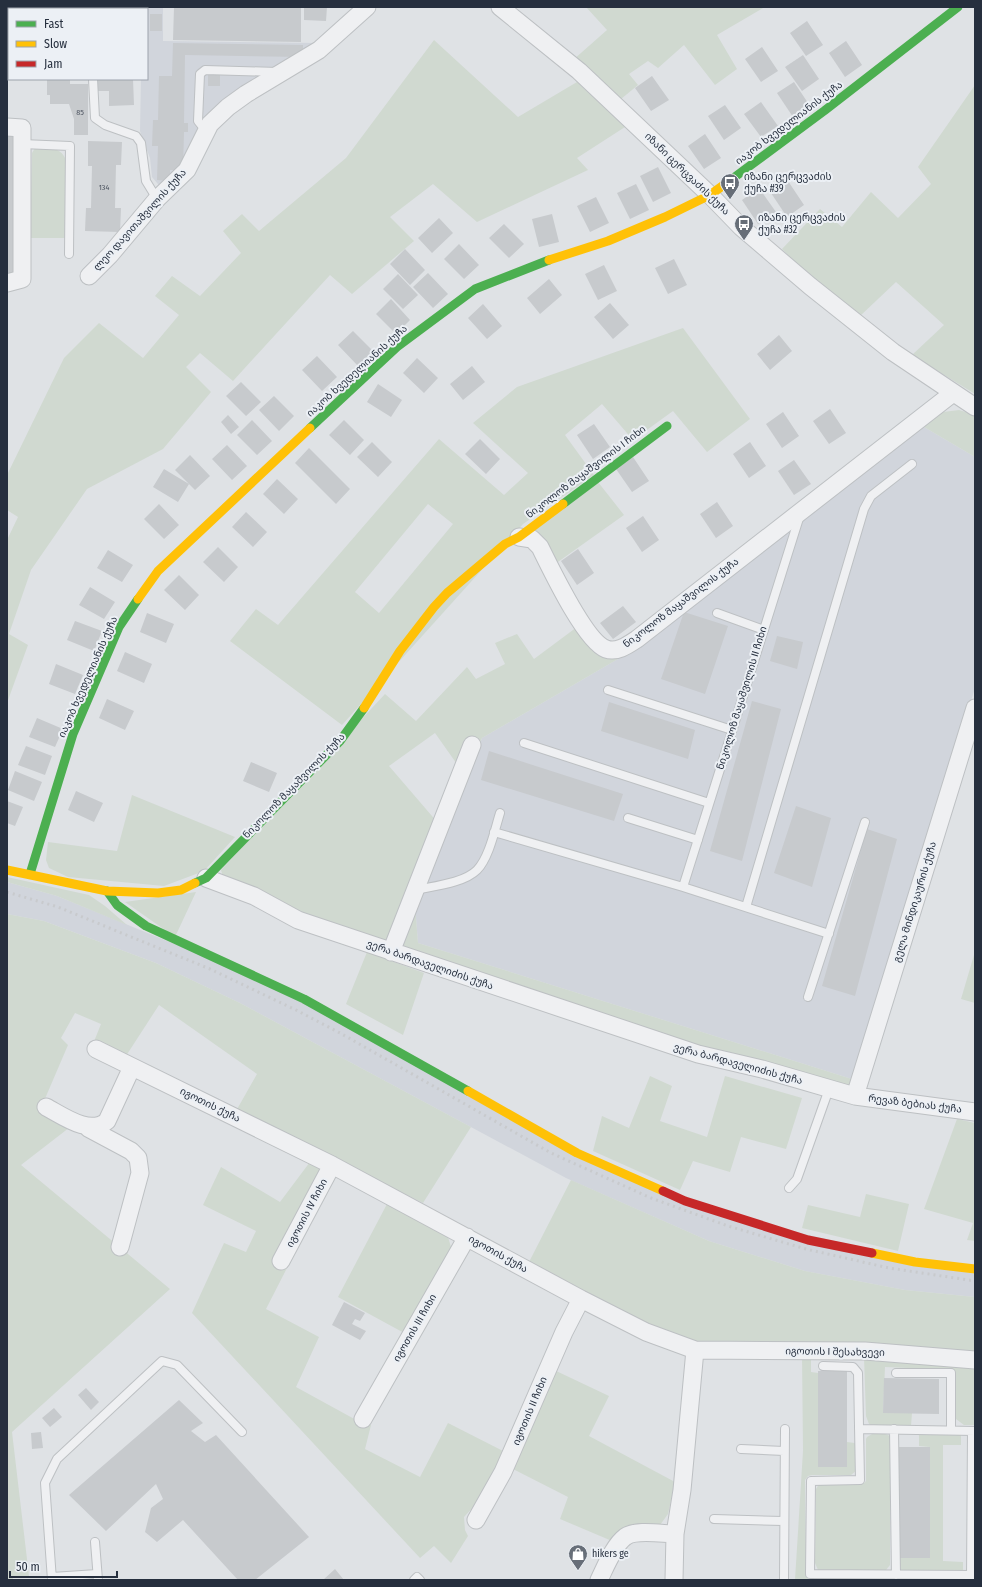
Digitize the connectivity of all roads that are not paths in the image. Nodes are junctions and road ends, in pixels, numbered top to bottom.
1 (367, 7) edge
2 (500, 7) edge
3 (958, 7) edge
4 (281, 72) junction
5 (93, 80) edge
6 (14, 128) edge
7 (206, 131) junction
8 (22, 144) junction
9 (710, 195) junction
10 (157, 199) junction
11 (69, 254) dead end
12 (89, 276) dead end
13 (7, 283) edge
14 (953, 393) junction
15 (975, 407) edge
16 (667, 426) dead end
17 (912, 464) dead end
18 (802, 510) junction
19 (519, 537) junction
20 (717, 613) dead end
21 (764, 630) junction
22 (608, 690) dead end
23 (975, 708) edge
24 (732, 730) junction
25 (524, 742) dead end
26 (472, 745) dead end
27 (710, 803) junction
28 (500, 813) dead end
29 (628, 818) dead end
30 (864, 822) dead end
31 (494, 832) junction
32 (698, 840) junction
33 (7, 870) edge
34 (30, 874) junction
35 (206, 878) junction
36 (683, 887) junction
37 (107, 891) junction
38 (415, 891) junction
39 (746, 907) junction
40 (829, 934) junction
41 (391, 952) junction
42 (808, 997) dead end
43 (96, 1050) dead end
44 (132, 1067) junction
45 (829, 1089) junction
46 (855, 1096) junction
47 (46, 1107) dead end
48 (975, 1112) edge
49 (88, 1128) junction
50 (332, 1165) junction
51 (789, 1188) dead end
52 (467, 1237) junction
53 (120, 1248) dead end
54 (282, 1261) dead end
55 (975, 1269) edge
56 (581, 1299) junction
57 (695, 1350) junction
58 (975, 1360) edge
59 (823, 1366) dead end
60 (896, 1373) dead end
61 (364, 1419) dead end
62 (784, 1428) dead end
63 (859, 1429) junction
64 (894, 1429) junction
65 (951, 1430) junction
66 (973, 1431) edge
67 (242, 1432) dead end
68 (741, 1449) dead end
69 (784, 1451) junction
70 (714, 1519) dead end
71 (476, 1520) dead end
72 (784, 1521) junction
73 (675, 1534) junction
74 (95, 1542) dead end
75 (896, 1575) junction
76 (97, 1577) edge
77 (971, 1578) edge
78 (52, 1579) edge
79 (414, 1580) edge
80 (420, 1580) edge
81 (599, 1580) edge
82 (674, 1580) edge
83 (784, 1580) edge

1 - 4 street, ლეო დავითაშვილის ქუჩა
2 - 9 street, იზანი ცერცვაძის ქუჩა
3 - 9 street, იაკობ ხვედელიანის ქუჩა
4 - 7 street, ლეო დავითაშვილის ქუჩა
4 - 7 lane
5 - 10 lane
6 - 8 street
7 - 10 street, ლეო დავითაშვილის ქუჩა
8 - 11 lane
8 - 13 street
9 - 14 street, იზანი ცერცვაძის ქუჩა
9 - 34 street, იაკობ ხვედელიანის ქუჩა
10 - 12 street, ლეო დავითაშვილის ქუჩა
14 - 15 street, იზანი ცერცვაძის ქუჩა
14 - 18 street, ნიკოლოზ მაყაშვილის ქუჩა
16 - 19 street, ნიკოლოზ მაყაშვილის I ჩიხი
17 - 39 lane
18 - 19 street, ნიკოლოზ მაყაშვილის ქუჩა
18 - 21 lane, ნიკოლოზ მაყაშვილის II ჩიხი
19 - 35 street, ნიკოლოზ მაყაშვილის ქუჩა
20 - 21 lane
21 - 24 lane, ნიკოლოზ მაყაშვილის II ჩიხი
22 - 24 lane
23 - 46 street, გელა მინდიკაურის ქუჩა
24 - 27 lane, ნიკოლოზ მაყაშვილის II ჩიხი
25 - 27 lane
26 - 38 street
27 - 32 lane, ნიკოლოზ მაყაშვილის II ჩიხი
28 - 31 lane
29 - 32 lane
30 - 40 lane
31 - 36 lane
31 - 38 lane
32 - 36 lane, ნიკოლოზ მაყაშვილის II ჩიხი
33 - 34 street
34 - 37 street
35 - 37 street
35 - 41 street, ვერა ბარდაველიძის ქუჩა
36 - 39 lane
37 - 55 street
38 - 41 street
39 - 40 lane
40 - 42 lane
41 - 45 street, ვერა ბარდაველიძის ქუჩა
43 - 44 street, იგოთის ქუჩა
44 - 49 street
44 - 50 street, იგოთის ქუჩა
45 - 46 street, ვერა ბარდაველიძის ქუჩა
45 - 51 lane
46 - 48 street, რევაზ ბებიას ქუჩა
47 - 49 street
49 - 53 street
50 - 52 street, იგოთის ქუჩა
50 - 54 street, იგოთის IV ჩიხი
52 - 56 street, იგოთის ქუჩა
52 - 61 street, იგოთის III ჩიხი
56 - 57 street, იგოთის ქუჩა
56 - 71 street, იგოთის II ჩიხი
57 - 58 street, იგოთის I შესახვევი
57 - 73 street
59 - 63 lane
60 - 65 lane
62 - 69 lane
63 - 64 lane
63 - 75 lane
64 - 65 lane
64 - 75 lane
65 - 66 lane
66 - 77 lane
67 - 78 lane
68 - 69 lane
69 - 72 lane
70 - 72 lane
72 - 83 lane
73 - 81 street
73 - 82 street
74 - 76 lane
75 - 77 lane
76 - 78 lane
79 - 80 lane

